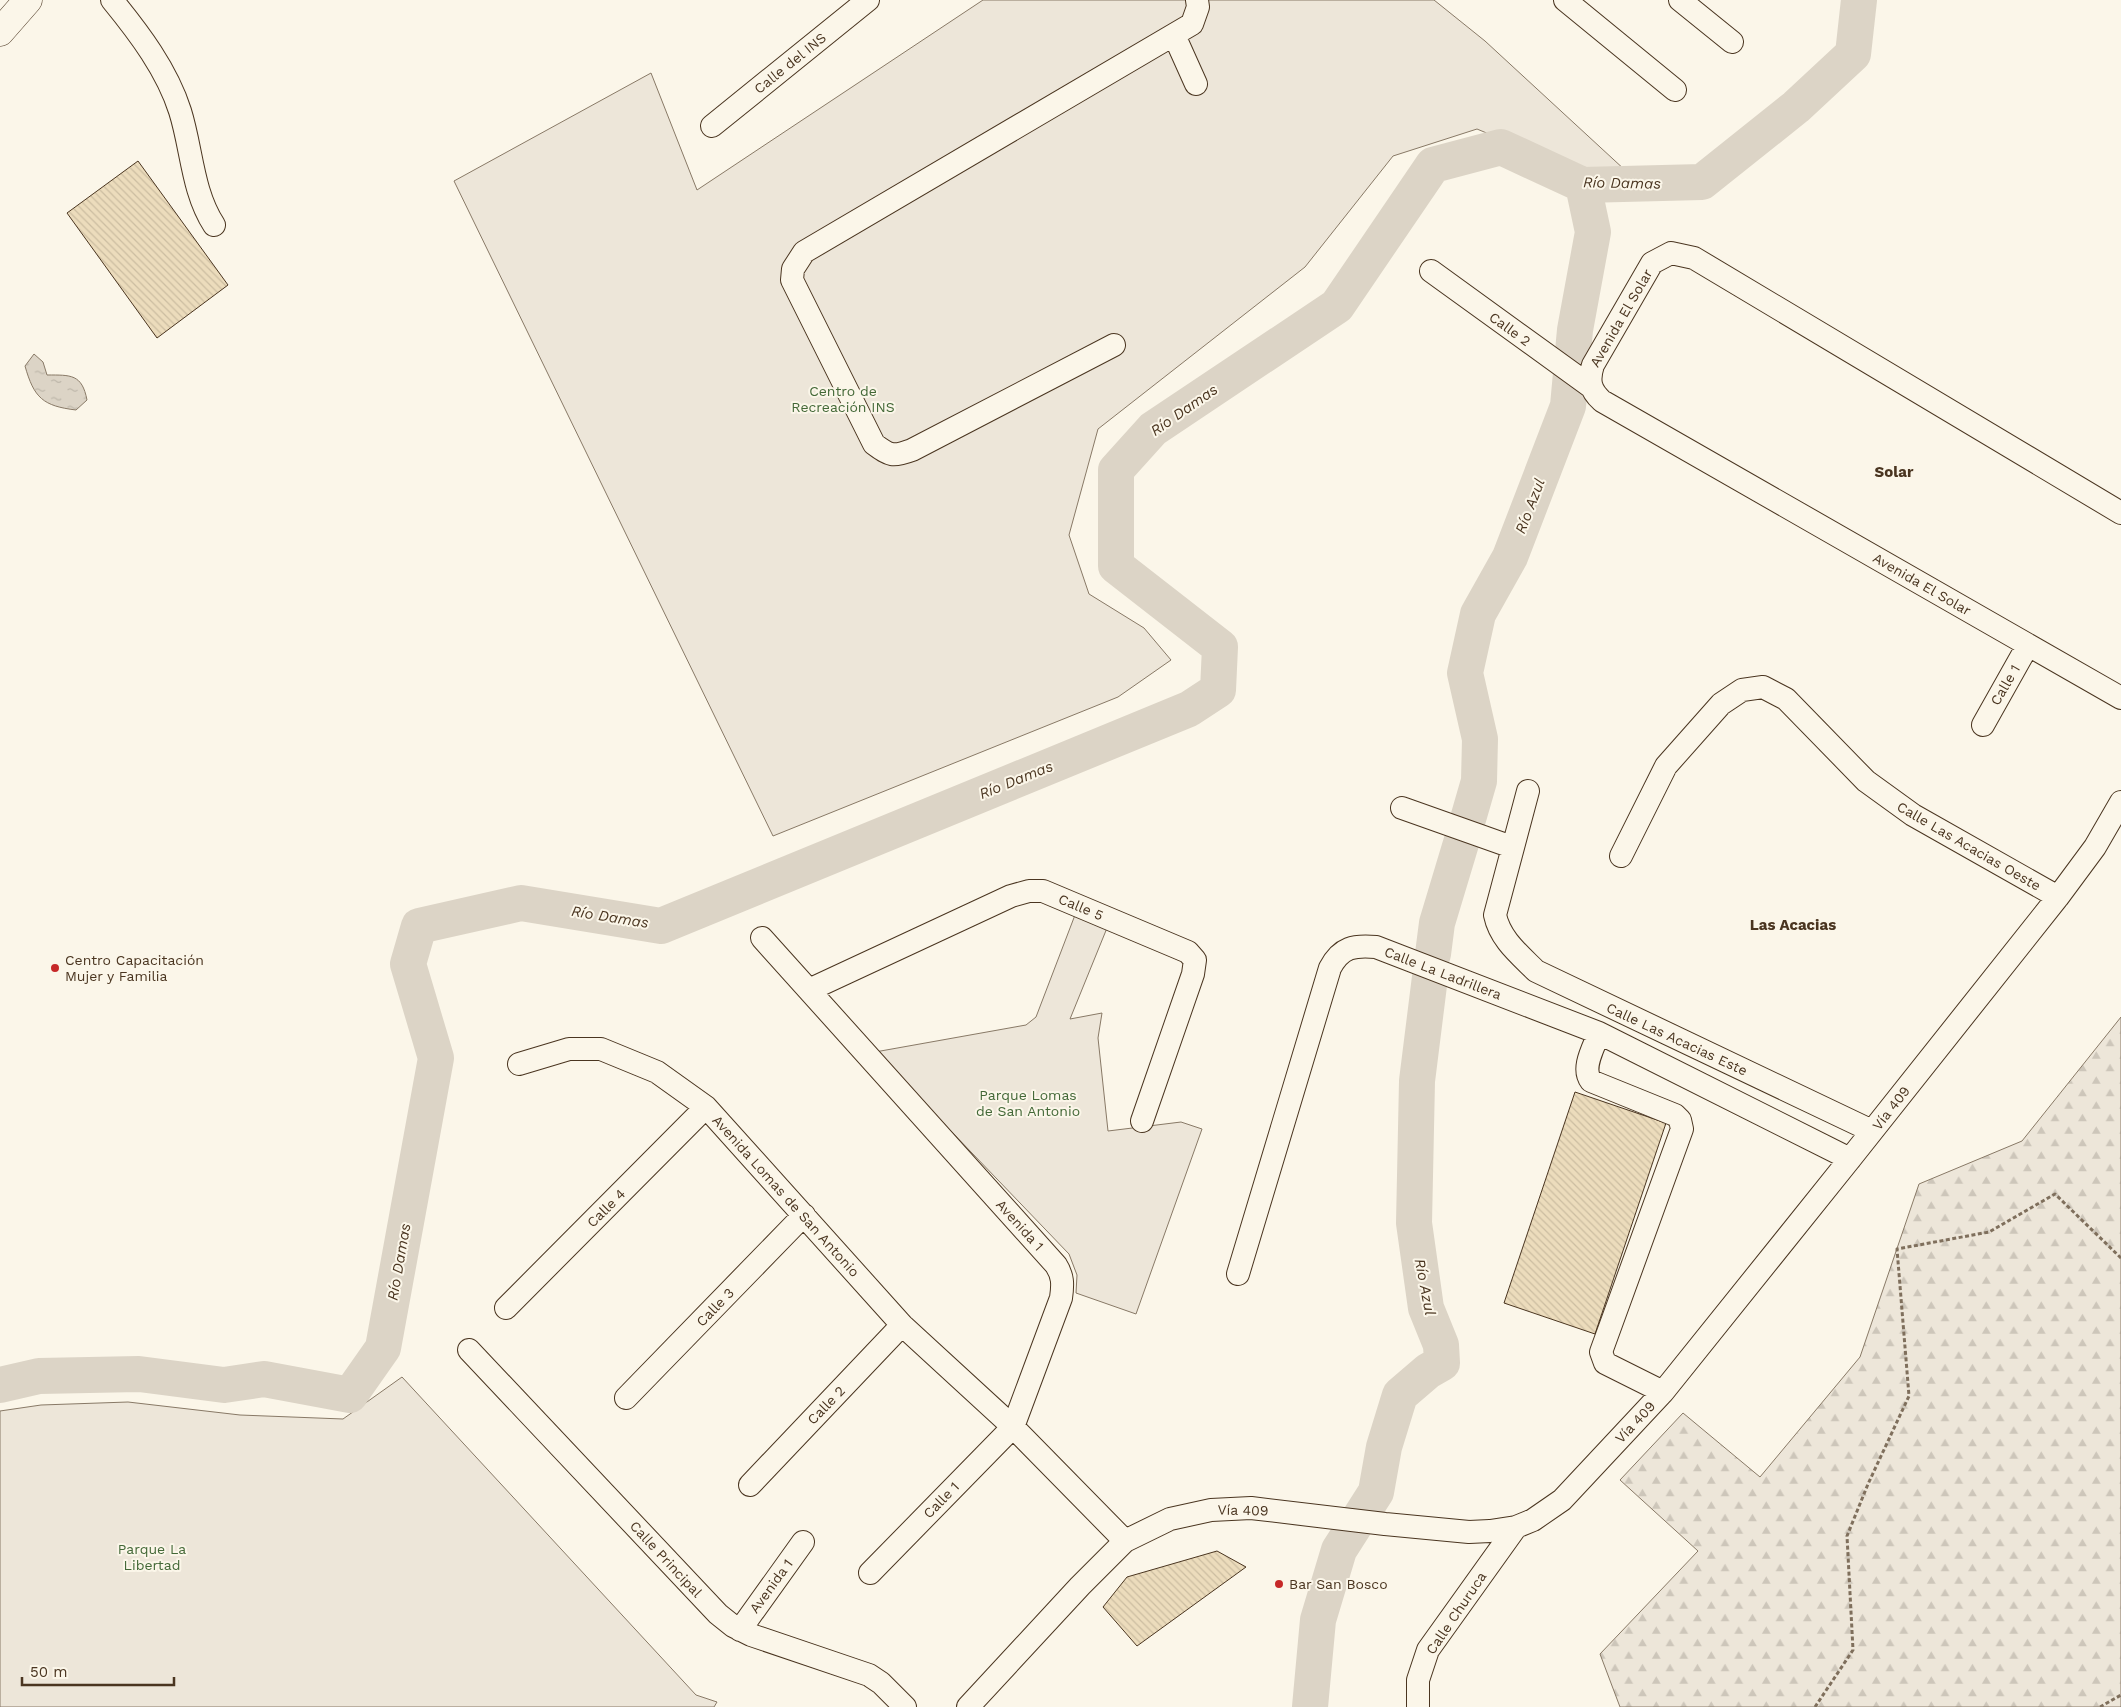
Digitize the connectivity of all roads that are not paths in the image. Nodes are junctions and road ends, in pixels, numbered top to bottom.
1 (28, 0) edge
2 (112, 0) edge
3 (868, 0) edge
4 (1197, 0) edge
5 (1565, 0) edge
6 (1680, 0) edge
7 (0, 32) edge
8 (1174, 35) junction
9 (1732, 42) dead end
10 (1196, 84) dead end
11 (1676, 90) dead end
12 (712, 126) dead end
13 (214, 225) dead end
14 (1431, 272) dead end
15 (1114, 345) dead end
16 (1586, 383) junction
17 (2121, 513) edge
18 (2028, 645) junction
19 (2121, 698) edge
20 (1983, 725) dead end
21 (1528, 790) dead end
22 (2121, 802) edge
23 (1402, 808) dead end
24 (1512, 848) junction
25 (1620, 856) dead end
26 (2058, 897) junction
27 (762, 938) dead end
28 (809, 990) junction
29 (1599, 1034) junction
30 (519, 1064) dead end
31 (706, 1107) junction
32 (1142, 1121) dead end
33 (1872, 1131) junction
34 (1850, 1159) junction
35 (804, 1215) junction
36 (1238, 1274) dead end
37 (506, 1308) dead end
38 (902, 1325) junction
39 (469, 1350) dead end
40 (1663, 1392) junction
41 (626, 1398) dead end
42 (1013, 1427) junction
43 (750, 1484) dead end
44 (1516, 1528) junction
45 (1125, 1541) junction
46 (803, 1542) dead end
47 (870, 1573) dead end
48 (740, 1630) junction
49 (905, 1707) edge
50 (968, 1707) edge
51 (1418, 1707) edge

1 - 7 main road
2 - 13 street
3 - 12 street, Calle del INS
4 - 8 street
5 - 11 street
6 - 9 street
8 - 10 street
8 - 15 street
14 - 16 street, Calle 2
16 - 17 street, Avenida El Solar
16 - 18 street, Avenida El Solar
18 - 19 street, Avenida El Solar
18 - 20 street, Calle 1
21 - 24 street
22 - 26 street, Vía 409
23 - 24 street
24 - 33 street, Calle Las Acacias Este
25 - 26 street, Calle Las Acacias Oeste
26 - 33 street, Vía 409
27 - 28 street, Avenida 1
28 - 32 street, Calle 5
28 - 42 street, Avenida 1
29 - 34 street, Calle La Ladrillera
29 - 36 street, Calle La Ladrillera
29 - 40 street
30 - 31 street, Avenida Lomas de San Antonio
31 - 35 street, Avenida Lomas de San Antonio
31 - 37 street, Calle 4
33 - 34 street, Vía 409
34 - 40 street, Vía 409
35 - 38 street, Avenida Lomas de San Antonio
35 - 41 street, Calle 3
38 - 42 street, Avenida Lomas de San Antonio
38 - 43 street, Calle 2
39 - 48 street, Calle Principal
40 - 44 street, Vía 409
42 - 45 street
42 - 47 street, Calle 1
44 - 45 street, Vía 409
44 - 51 street, Calle Churuca
45 - 50 street, Vía 409
46 - 48 street, Avenida 1
48 - 49 street, Calle Principal

